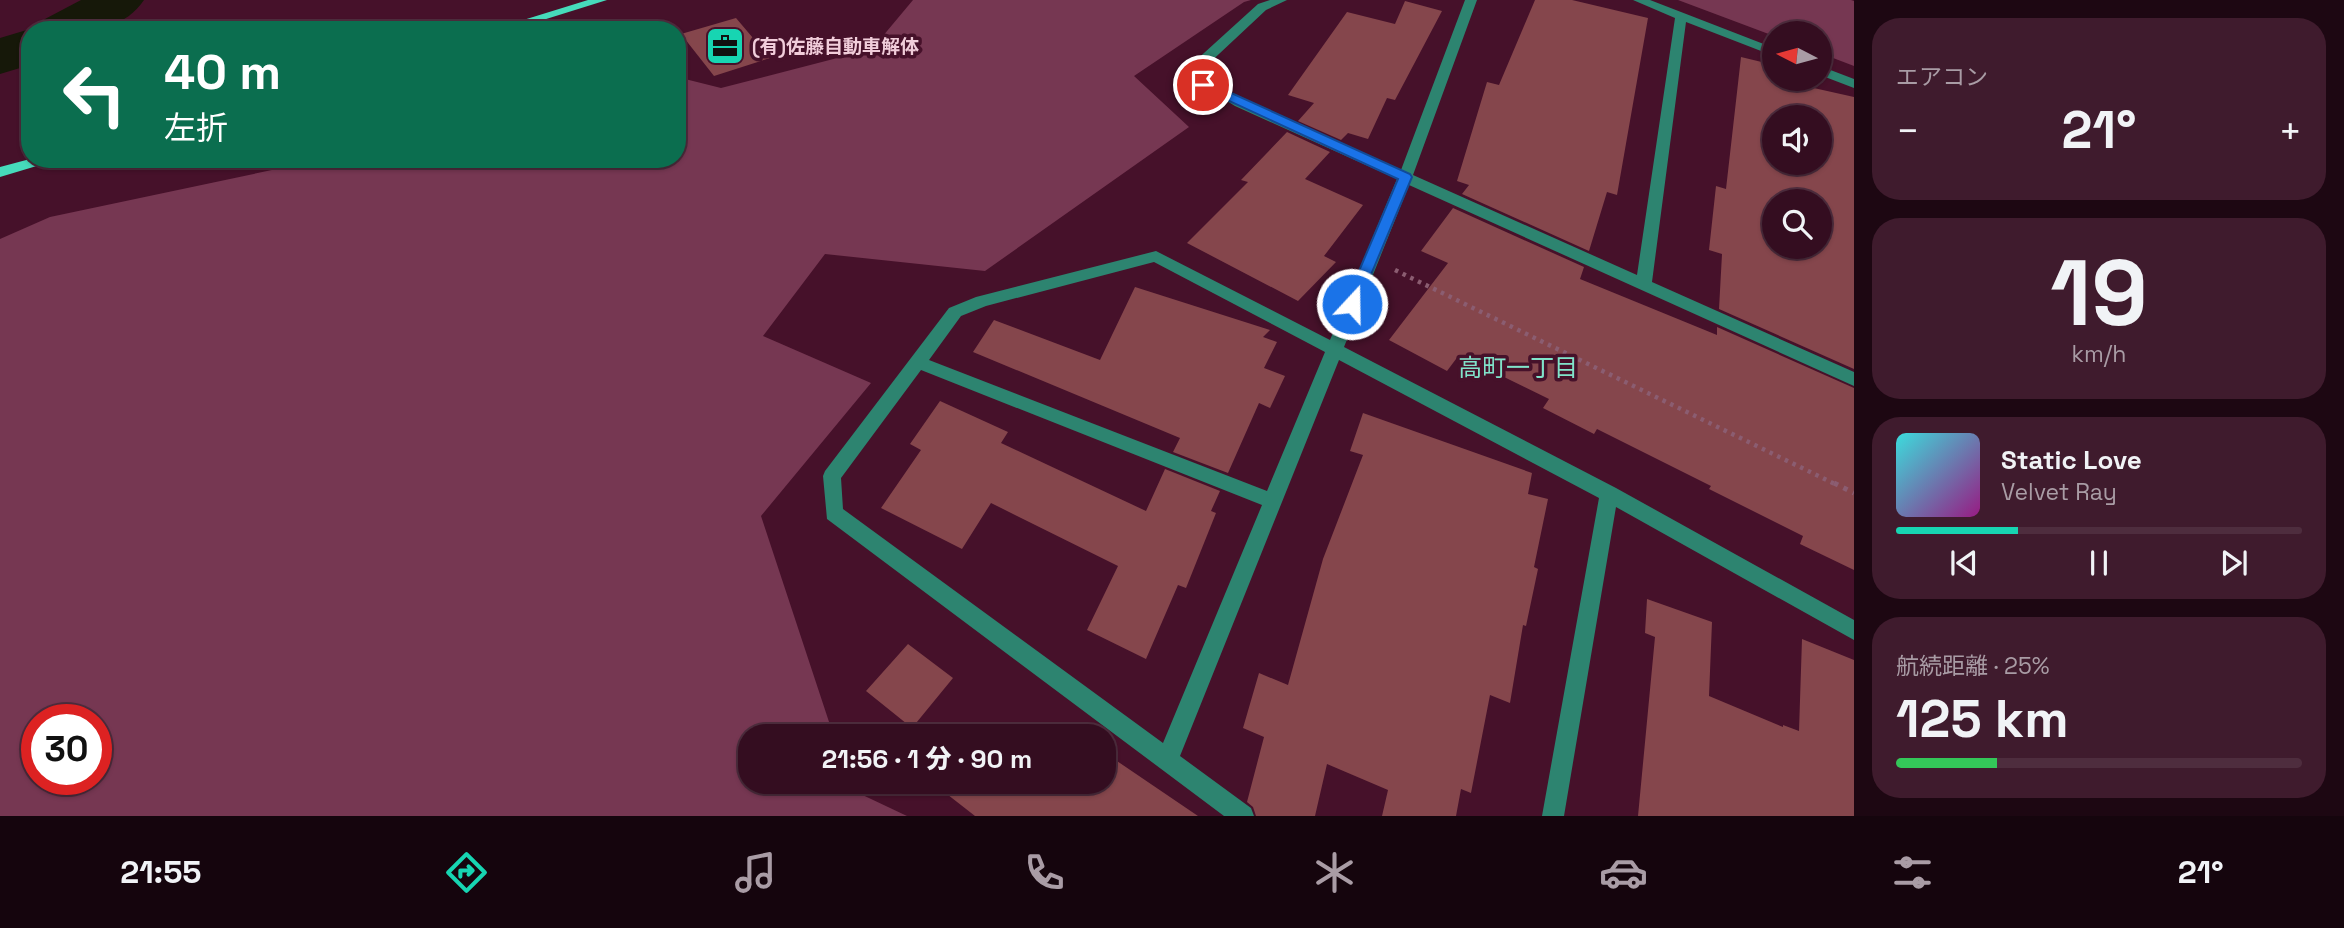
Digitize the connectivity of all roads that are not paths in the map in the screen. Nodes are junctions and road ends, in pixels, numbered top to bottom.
1 (601, 0) edge
2 (1280, 0) edge
3 (1471, 0) edge
4 (1639, 0) edge
5 (1681, 16) junction
6 (528, 21) edge
7 (1762, 47) edge
8 (1832, 75) edge
9 (1854, 84) edge
10 (21, 166) edge
11 (0, 172) edge
12 (1405, 177) junction
13 (1644, 283) junction
14 (1334, 350) junction
15 (917, 362) junction
16 (1854, 379) edge
17 (1609, 494) junction
18 (1272, 501) junction
19 (1854, 631) edge
20 (1167, 760) junction
21 (1243, 816) edge
22 (1553, 816) edge

1 - 6 main road
2 - 12 street
3 - 12 street
4 - 5 street
5 - 7 street
5 - 13 street
8 - 9 street
10 - 11 main road
12 - 13 street
12 - 14 street
13 - 16 street
14 - 15 street
14 - 17 street
14 - 18 street
15 - 18 street
15 - 20 street
17 - 19 street
17 - 22 street
18 - 20 street
20 - 21 street

